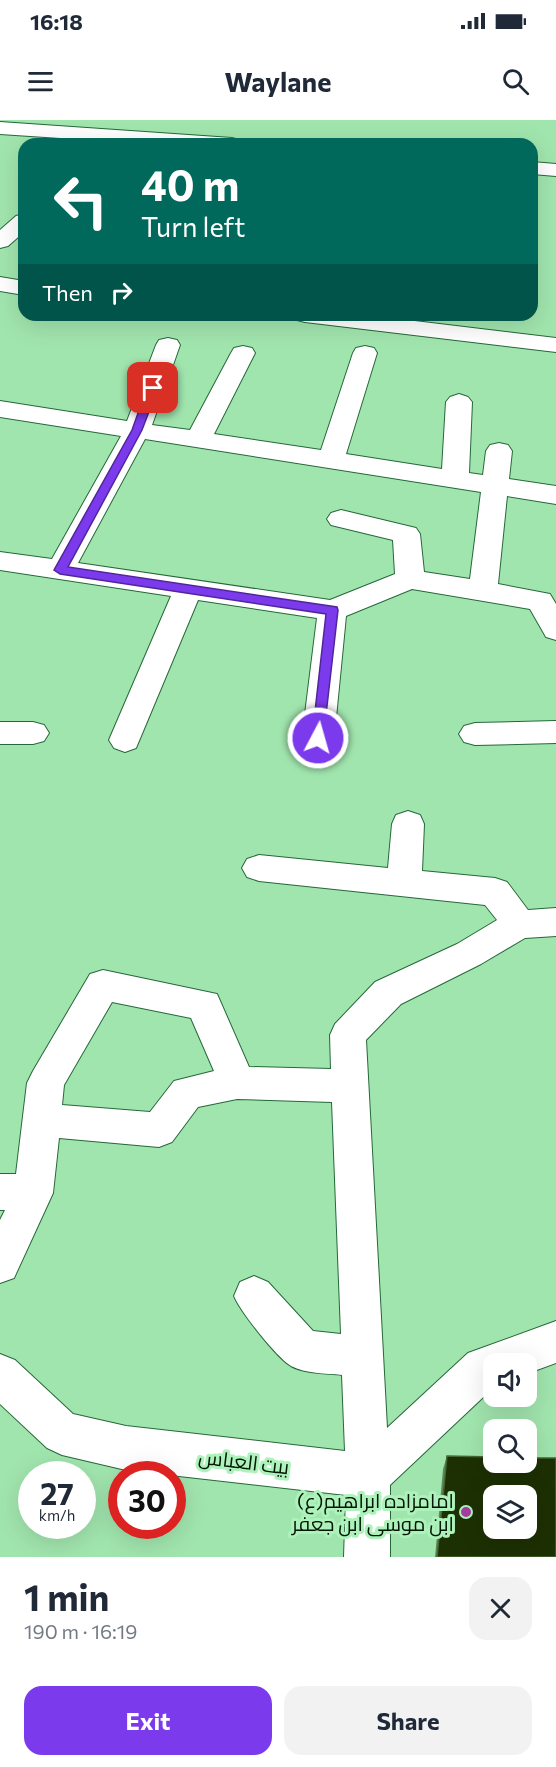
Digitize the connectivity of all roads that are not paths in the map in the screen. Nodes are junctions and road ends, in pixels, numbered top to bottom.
1 (0, 128) edge
2 (91, 132) edge
3 (162, 138) edge
4 (538, 168) edge
5 (556, 170) edge
6 (18, 226) edge
7 (0, 241) edge
8 (0, 284) edge
9 (18, 287) edge
10 (355, 321) edge
11 (168, 345) dead end
12 (556, 345) edge
13 (243, 353) dead end
14 (364, 353) dead end
15 (459, 402) dead end
16 (0, 409) edge
17 (137, 430) junction
18 (198, 440) junction
19 (499, 451) dead end
20 (331, 460) junction
21 (455, 479) junction
22 (494, 485) junction
23 (556, 495) edge
24 (341, 519) dead end
25 (0, 561) edge
26 (60, 570) junction
27 (410, 579) junction
28 (188, 589) junction
29 (483, 591) junction
30 (332, 610) junction
31 (556, 630) edge
32 (556, 732) edge
33 (0, 733) edge
34 (33, 733) dead end
35 (475, 734) dead end
36 (318, 738) dead end
37 (126, 740) dead end
38 (408, 824) dead end
39 (259, 868) dead end
40 (404, 883) junction
41 (556, 922) edge
42 (519, 924) junction
43 (237, 1083) junction
44 (351, 1086) junction
45 (41, 1120) junction
46 (16, 1192) edge
47 (0, 1264) edge
48 (254, 1296) dead end
49 (556, 1342) edge
50 (526, 1353) edge
51 (362, 1357) junction
52 (483, 1368) edge
53 (0, 1375) edge
54 (368, 1476) junction
55 (367, 1557) edge

1 - 2 street
2 - 3 street
4 - 5 street
6 - 7 street
8 - 9 street
10 - 12 street
11 - 17 street
13 - 18 street
14 - 20 street
15 - 21 street
16 - 17 street
17 - 18 street
17 - 26 street
18 - 20 street
19 - 22 street
20 - 21 street
21 - 22 street
22 - 23 street
22 - 29 street
24 - 27 street
25 - 26 street
26 - 28 street
27 - 29 street
27 - 30 street
28 - 30 street
28 - 37 street
29 - 31 street
30 - 36 street
32 - 35 street
33 - 34 street
38 - 40 street
39 - 40 street
40 - 42 street
41 - 42 street
42 - 44 street
43 - 44 street
43 - 45 street
43 - 45 street
44 - 51 street
45 - 46 street
46 - 47 street
48 - 51 street
49 - 50 street
51 - 54 street
52 - 54 street
53 - 54 street, بیت العباس
54 - 55 street

